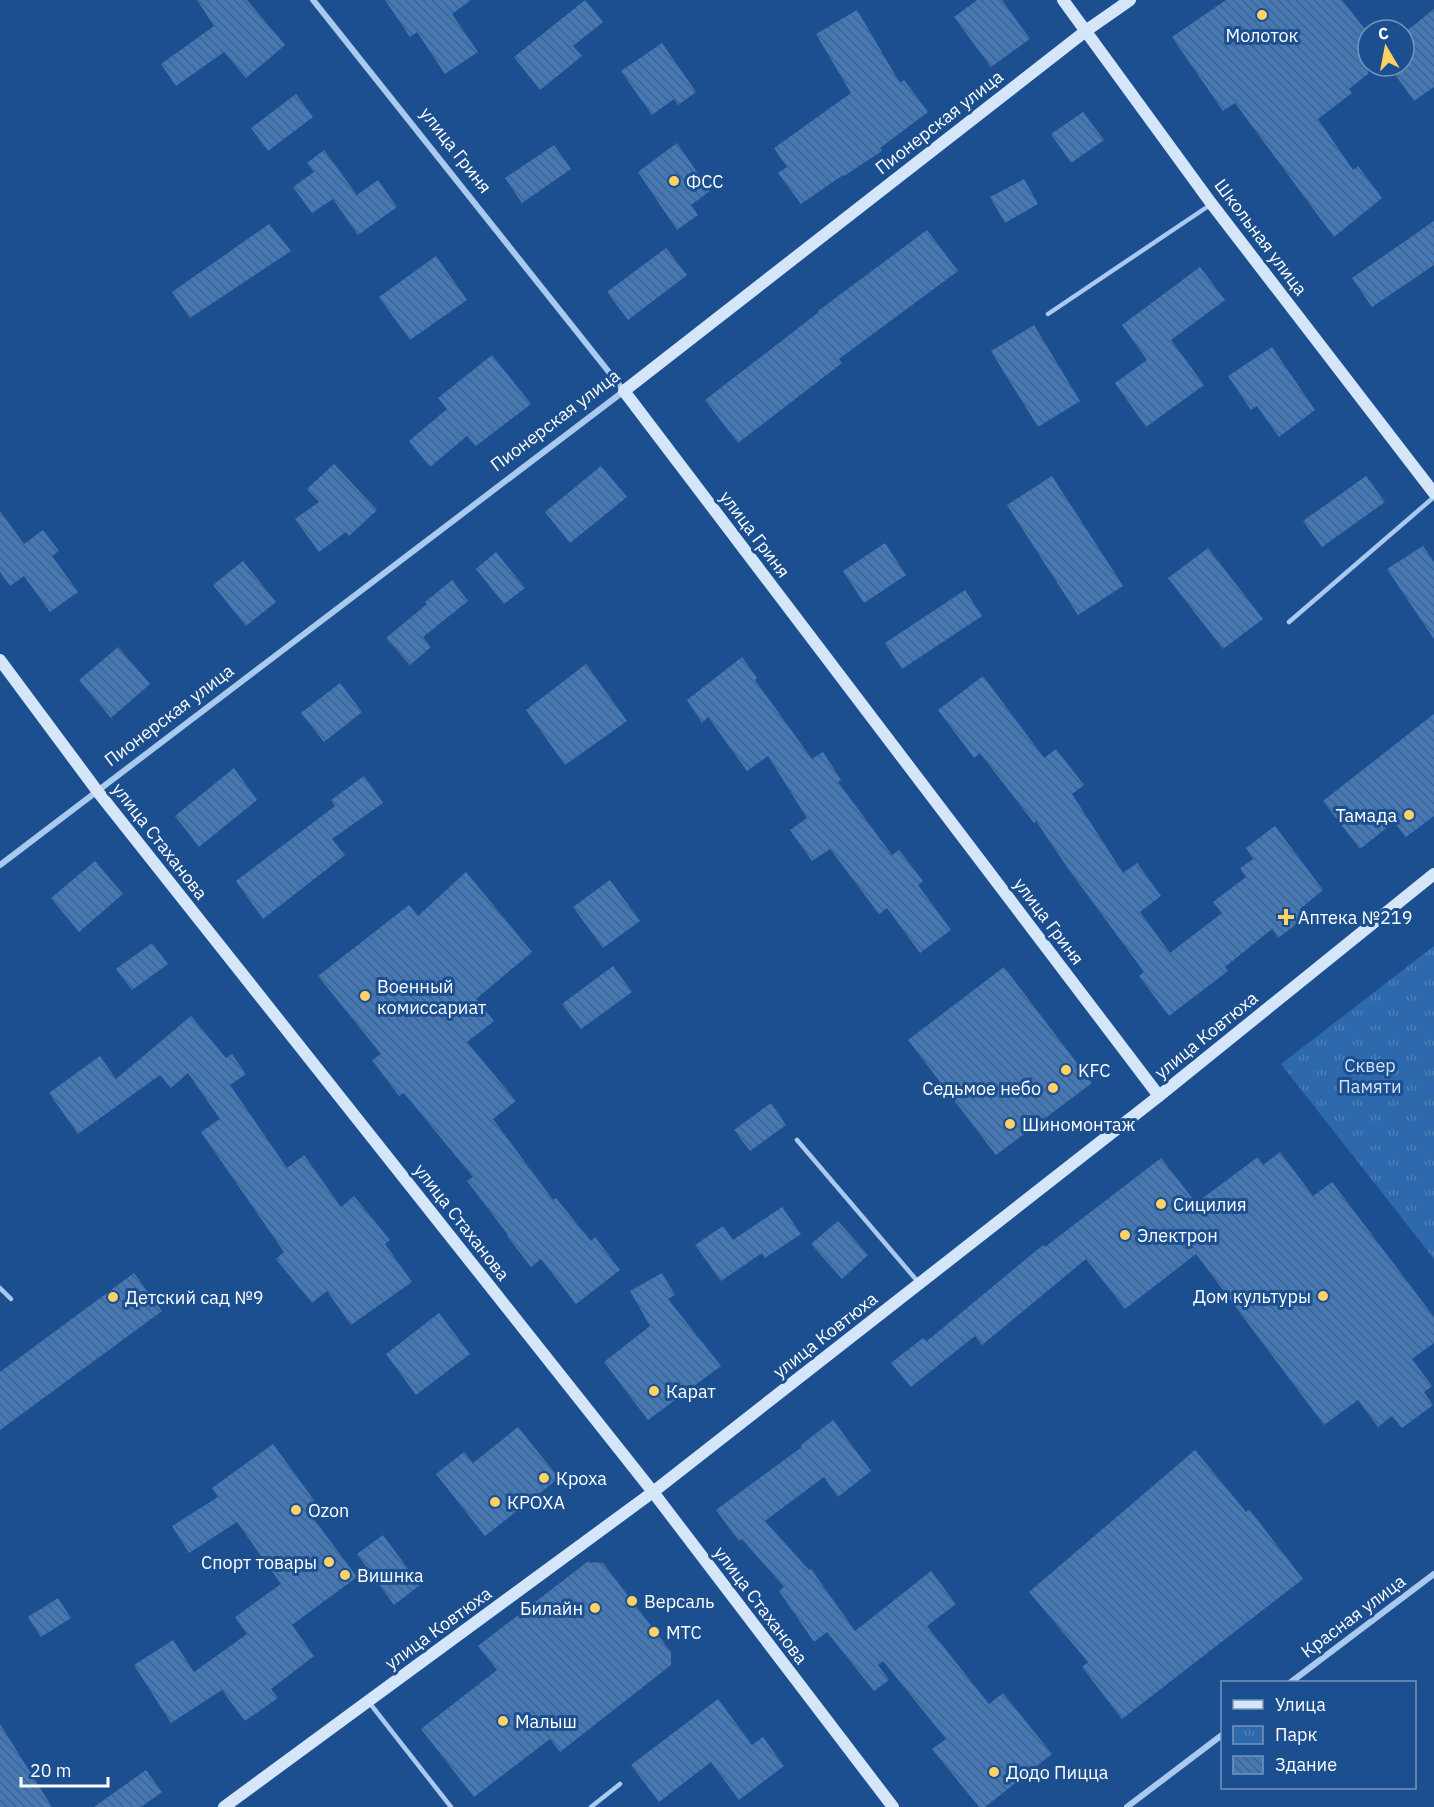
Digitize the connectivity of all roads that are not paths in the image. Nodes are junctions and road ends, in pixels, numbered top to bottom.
1 (313, 0) edge
2 (1063, 0) edge
3 (1130, 0) edge
4 (1087, 30) junction
5 (1212, 203) junction
6 (1048, 314) dead end
7 (624, 391) junction
8 (1434, 495) edge
9 (1289, 622) dead end
10 (0, 660) edge
11 (98, 792) junction
12 (0, 865) edge
13 (1434, 874) edge
14 (1159, 1096) junction
15 (797, 1140) dead end
16 (919, 1283) junction
17 (0, 1288) edge
18 (11, 1299) dead end
19 (653, 1492) junction
20 (1434, 1574) edge
21 (1294, 1681) edge
22 (368, 1701) junction
23 (1221, 1736) edge
24 (620, 1784) dead end
25 (224, 1807) edge
26 (451, 1807) edge
27 (591, 1807) edge
28 (893, 1807) edge
29 (1127, 1807) edge

1 - 7 street, улица Гриня
2 - 4 street, Школьная улица
3 - 4 street, Пионерская улица
4 - 5 street, Школьная улица
4 - 7 street, Пионерская улица
5 - 6 lane
5 - 8 street, Школьная улица
7 - 11 street, Пионерская улица
7 - 14 street, улица Гриня
8 - 9 lane
10 - 11 street, улица Стаханова
11 - 12 street, Пионерская улица
11 - 19 street, улица Стаханова
13 - 14 street, улица Ковтюха
14 - 16 street, улица Ковтюха
15 - 16 lane
16 - 19 street, улица Ковтюха
17 - 18 lane
19 - 22 street, улица Ковтюха
19 - 28 street, улица Стаханова
20 - 21 street, Красная улица
22 - 25 street, улица Ковтюха
22 - 26 lane
23 - 29 street
24 - 27 lane

